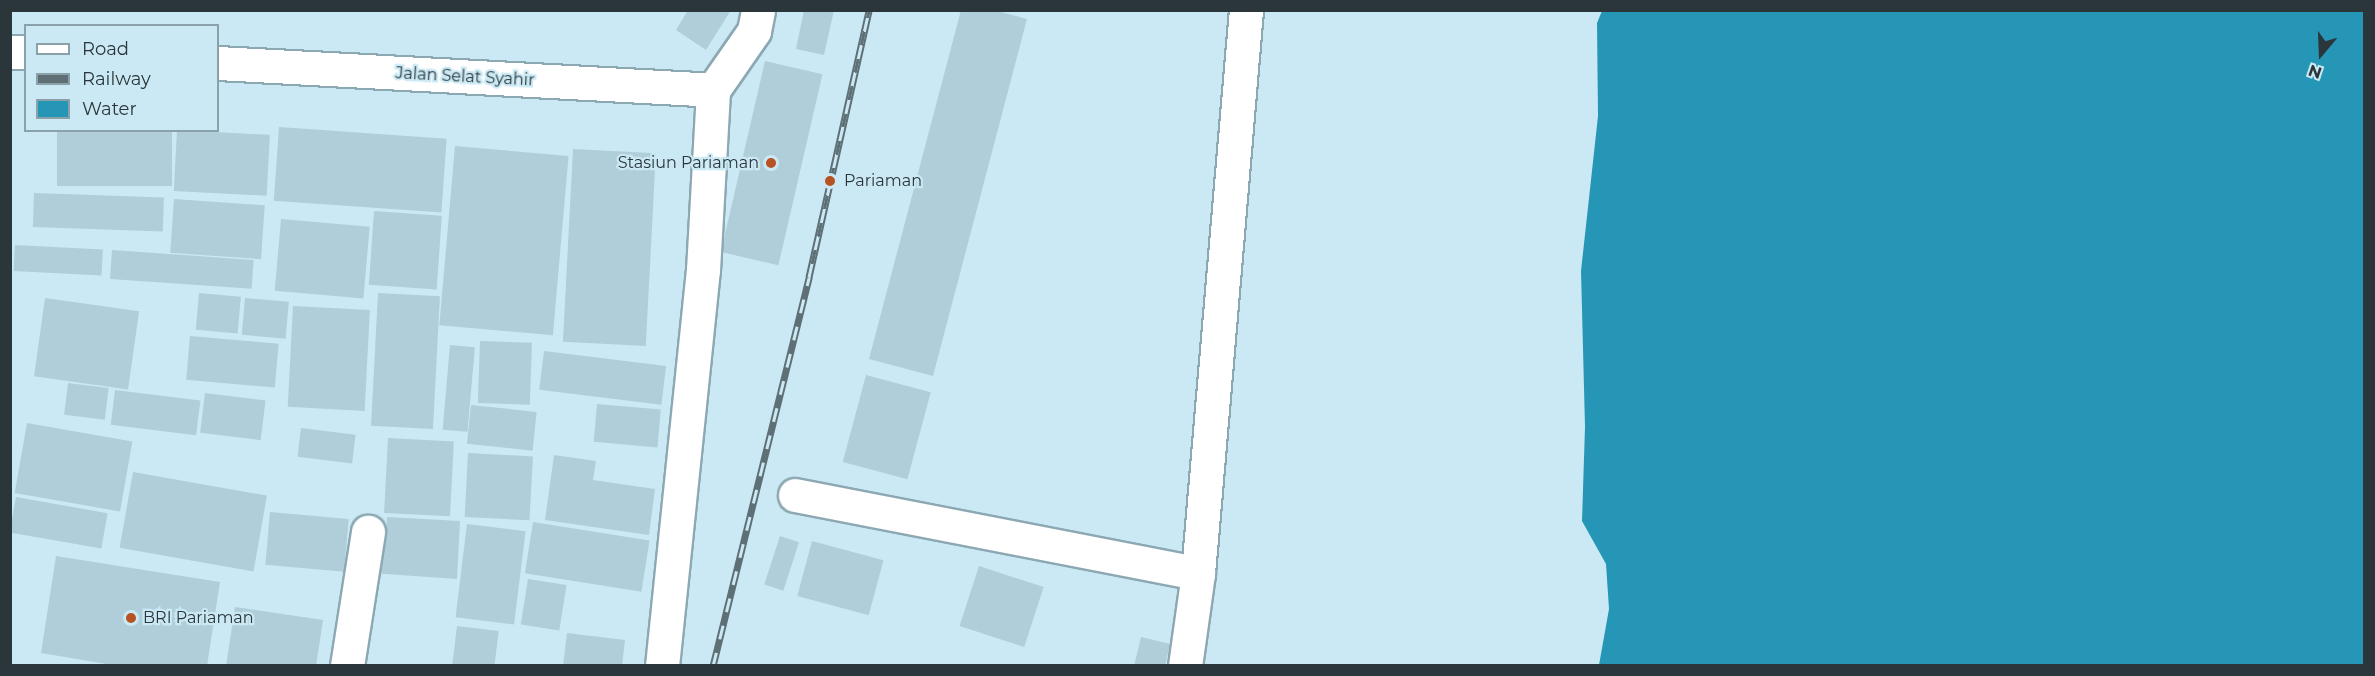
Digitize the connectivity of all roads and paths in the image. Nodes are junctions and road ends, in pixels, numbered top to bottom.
1 (758, 10) edge
2 (1246, 10) edge
3 (219, 63) edge
4 (713, 90) junction
5 (795, 495) dead end
6 (368, 532) dead end
7 (1198, 573) junction
8 (347, 666) edge
9 (662, 666) edge
10 (1185, 666) edge

1 - 4 street
2 - 7 street
3 - 4 street, Jalan Selat Syahir
4 - 9 street
5 - 7 street
6 - 8 street
7 - 10 street

